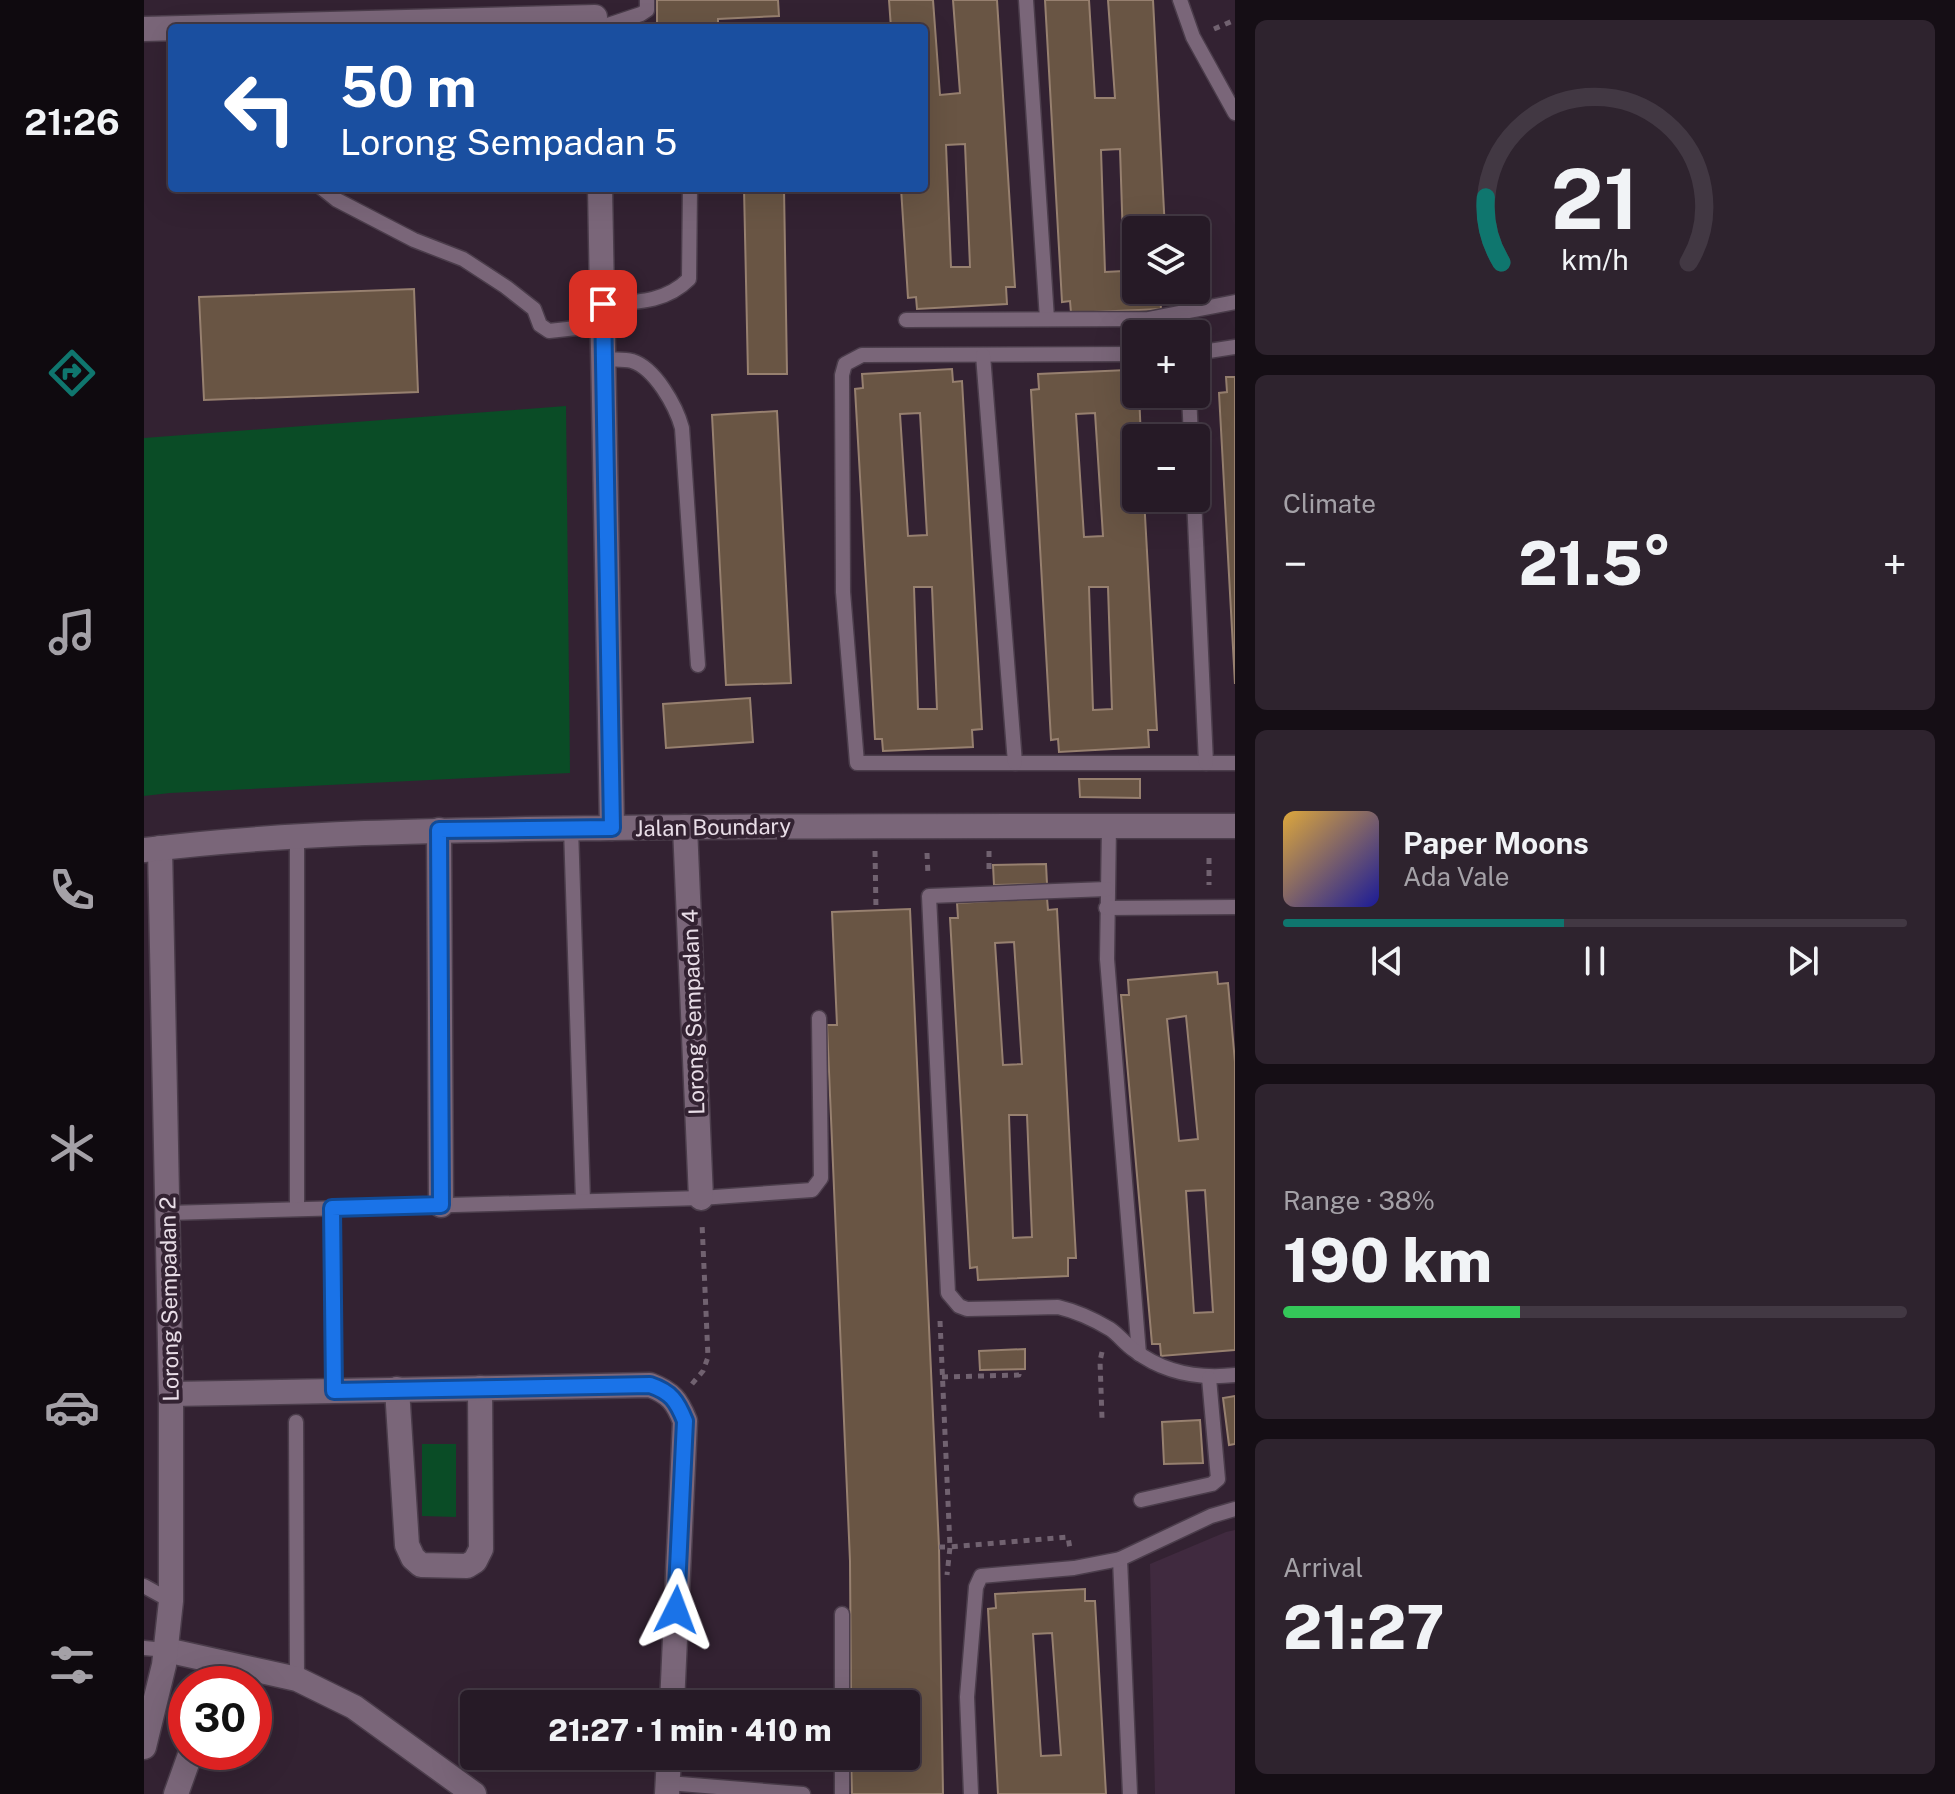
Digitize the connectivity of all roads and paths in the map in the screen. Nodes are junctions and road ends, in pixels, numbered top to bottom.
1 (647, 0) edge
2 (1026, 0) edge
3 (1180, 0) edge
4 (596, 18) edge
5 (358, 24) edge
6 (168, 28) edge
7 (144, 29) edge
8 (1235, 113) edge
9 (327, 192) edge
10 (600, 192) edge
11 (690, 192) edge
12 (1235, 302) edge
13 (604, 315) junction
14 (1047, 319) junction
15 (906, 320) dead end
16 (1235, 347) edge
17 (1210, 351) edge
18 (1122, 354) edge
19 (983, 355) junction
20 (605, 359) junction
21 (1195, 512) edge
22 (698, 665) dead end
23 (1015, 763) junction
24 (1206, 763) junction
25 (1235, 763) edge
26 (874, 825) junction
27 (1109, 826) junction
28 (1235, 826) edge
29 (685, 827) junction
30 (571, 828) junction
31 (612, 828) junction
32 (439, 830) junction
33 (297, 837) junction
34 (152, 849) edge
35 (927, 855) dead end
36 (1209, 858) dead end
37 (927, 867) dead end
38 (1209, 873) dead end
39 (1107, 889) junction
40 (1235, 907) edge
41 (1106, 908) junction
42 (876, 910) dead end
43 (819, 1018) dead end
44 (701, 1198) junction
45 (583, 1201) junction
46 (441, 1205) junction
47 (332, 1208) junction
48 (297, 1209) junction
49 (168, 1213) junction
50 (940, 1325) dead end
51 (1139, 1354) junction
52 (1100, 1361) dead end
53 (1019, 1369) dead end
54 (1235, 1375) edge
55 (941, 1377) junction
56 (1209, 1378) junction
57 (480, 1388) junction
58 (397, 1389) junction
59 (334, 1391) junction
60 (171, 1394) junction
61 (676, 1399) junction
62 (1102, 1418) dead end
63 (296, 1422) dead end
64 (1141, 1500) dead end
65 (1235, 1509) edge
66 (939, 1547) dead end
67 (950, 1547) junction
68 (1069, 1547) dead end
69 (1120, 1559) junction
70 (947, 1575) dead end
71 (144, 1586) edge
72 (171, 1601) junction
73 (842, 1614) dead end
74 (155, 1649) edge
75 (207, 1666) edge
76 (272, 1677) edge
77 (297, 1679) junction
78 (673, 1690) edge
79 (842, 1690) edge
80 (144, 1747) edge
81 (185, 1770) edge
82 (842, 1770) edge
83 (668, 1789) edge
84 (176, 1794) edge
85 (474, 1794) edge
86 (803, 1794) edge
87 (842, 1794) edge
88 (971, 1794) edge
89 (1130, 1794) edge

1 - 4 lane
2 - 14 lane
3 - 8 lane
4 - 5 street
6 - 7 street
9 - 13 lane
10 - 13 street
11 - 13 lane
12 - 14 lane
13 - 20 street
14 - 15 lane
16 - 17 lane
18 - 19 lane
19 - 23 lane
19 - 23 lane
20 - 22 lane
20 - 31 street
21 - 24 lane
23 - 24 lane
24 - 25 lane
26 - 27 street, Jalan Boundary
26 - 29 street, Jalan Boundary
26 - 42 path
27 - 28 street, Jalan Boundary
27 - 39 lane
29 - 31 street, Jalan Boundary
29 - 44 street, Lorong Sempadan 4
30 - 31 street, Jalan Boundary
30 - 32 street, Jalan Boundary
30 - 45 lane
32 - 33 street, Jalan Boundary
32 - 46 street
33 - 34 street, Jalan Boundary
33 - 48 lane
34 - 49 street, Lorong Sempadan 2
35 - 37 path
36 - 38 path
39 - 41 lane
39 - 51 lane
40 - 41 lane
41 - 51 lane
43 - 44 lane
44 - 45 lane
44 - 61 path
45 - 46 lane
46 - 47 lane
47 - 48 lane
47 - 59 lane
48 - 49 lane
49 - 60 street, Lorong Sempadan 2
50 - 55 path
51 - 56 lane
52 - 62 path
53 - 55 path
54 - 56 lane
55 - 67 path
56 - 64 lane
57 - 58 street
57 - 58 street
57 - 61 street
58 - 59 street
59 - 60 street
60 - 72 street, Lorong Sempadan 2
61 - 78 street
63 - 77 lane
65 - 69 lane
66 - 67 path
67 - 68 path
67 - 70 path
69 - 88 lane
69 - 89 lane
71 - 72 lane
72 - 74 street, Lorong Sempadan 2
73 - 79 lane
74 - 75 street
74 - 80 street, Lorong Sempadan 2
76 - 77 street
77 - 85 street
81 - 84 street
82 - 87 lane
83 - 86 lane

